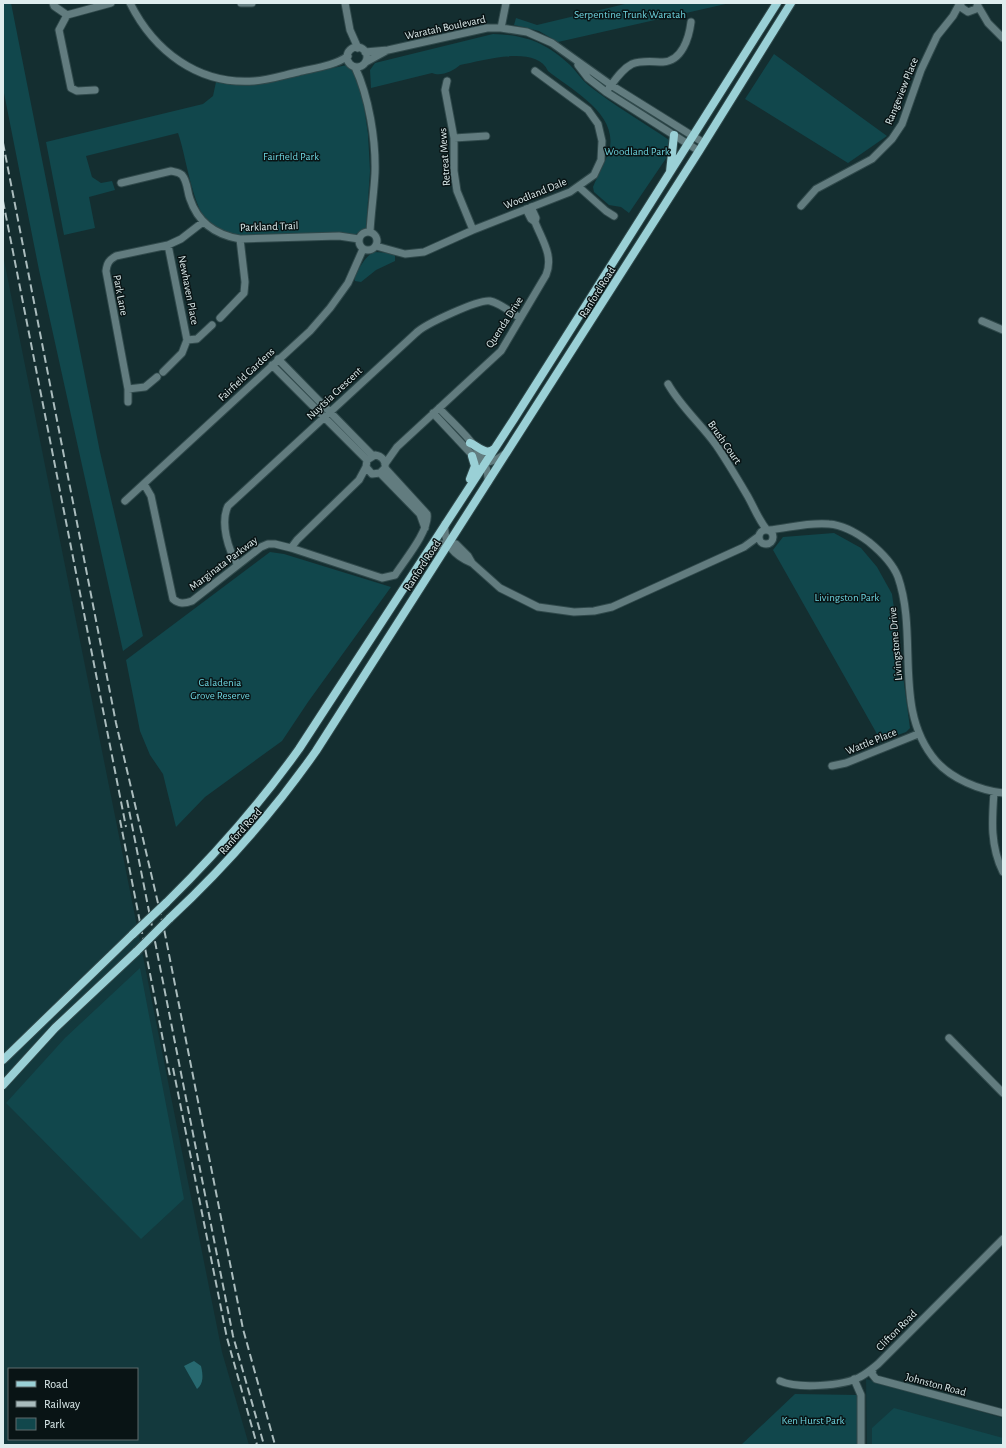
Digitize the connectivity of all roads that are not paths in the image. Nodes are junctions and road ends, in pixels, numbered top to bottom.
1 (53, 3) edge
2 (111, 3) edge
3 (130, 3) edge
4 (241, 3) edge
5 (252, 3) edge
6 (345, 3) edge
7 (506, 3) edge
8 (777, 3) edge
9 (791, 3) edge
10 (960, 3) edge
11 (978, 4) edge
12 (968, 11) junction
13 (67, 15) junction
14 (953, 16) junction
15 (691, 22) dead end
16 (988, 23) junction
17 (501, 28) junction
18 (1003, 38) edge
19 (388, 50) junction
20 (352, 51) junction
21 (366, 52) junction
22 (572, 57) junction
23 (329, 64) junction
24 (365, 64) junction
25 (353, 66) junction
26 (535, 71) dead end
27 (447, 81) dead end
28 (363, 85) junction
29 (611, 85) junction
30 (95, 90) dead end
31 (606, 92) junction
32 (674, 135) junction
33 (486, 136) dead end
34 (693, 137) junction
35 (454, 138) junction
36 (704, 143) junction
37 (688, 144) junction
38 (699, 151) junction
39 (669, 175) junction
40 (121, 183) dead end
41 (578, 187) junction
42 (801, 206) dead end
43 (529, 208) junction
44 (614, 216) dead end
45 (203, 222) junction
46 (473, 230) junction
47 (370, 232) junction
48 (240, 239) junction
49 (359, 239) junction
50 (168, 245) junction
51 (376, 246) junction
52 (363, 249) junction
53 (220, 318) dead end
54 (520, 318) junction
55 (982, 321) dead end
56 (212, 325) dead end
57 (1003, 330) edge
58 (187, 340) junction
59 (278, 360) junction
60 (272, 365) junction
61 (163, 372) dead end
62 (157, 377) dead end
63 (668, 384) dead end
64 (128, 389) junction
65 (128, 402) dead end
66 (439, 408) junction
67 (433, 414) junction
68 (327, 415) junction
69 (470, 443) junction
70 (397, 447) junction
71 (494, 449) junction
72 (509, 450) junction
73 (472, 456) junction
74 (371, 460) junction
75 (486, 462) junction
76 (383, 468) junction
77 (372, 474) junction
78 (359, 480) junction
79 (488, 482) junction
80 (144, 484) junction
81 (460, 499) junction
82 (125, 501) dead end
83 (446, 522) junction
84 (786, 529) junction
85 (764, 532) junction
86 (302, 536) junction
87 (772, 540) junction
88 (764, 544) junction
89 (450, 546) junction
90 (744, 547) junction
91 (291, 548) junction
92 (301, 551) junction
93 (422, 558) junction
94 (238, 565) junction
95 (918, 734) junction
96 (832, 766) dead end
97 (994, 792) junction
98 (1003, 793) edge
99 (1003, 872) edge
100 (949, 1038) dead end
101 (3, 1060) edge
102 (3, 1085) edge
103 (1003, 1093) edge
104 (1003, 1239) edge
105 (873, 1368) junction
106 (854, 1379) junction
107 (780, 1380) dead end
108 (1003, 1413) edge
109 (861, 1445) edge

1 - 13 street
2 - 13 street
3 - 23 street, Waratah Boulevard
4 - 5 street
6 - 20 street
7 - 17 street
8 - 34 main road, Ranford Road
9 - 36 main road, Ranford Road
10 - 12 street
10 - 14 street, Rangeview Place
11 - 12 street
11 - 16 street
12 - 14 street
12 - 16 street
13 - 30 street
14 - 42 street, Rangeview Place
15 - 29 street
16 - 18 street
17 - 19 street, Waratah Boulevard
17 - 22 street, Waratah Boulevard
19 - 21 street, Waratah Boulevard
19 - 24 street, Waratah Boulevard
20 - 21 street
20 - 23 street, Waratah Boulevard
20 - 25 street
21 - 24 street
22 - 29 street, Waratah Boulevard
22 - 31 street, Waratah Boulevard
23 - 25 street, Waratah Boulevard
24 - 25 street, Waratah Boulevard
24 - 28 street
25 - 28 street
26 - 41 street, Woodland Dale
27 - 35 street, Retreat Mews
28 - 47 street
29 - 31 street
29 - 34 street, Waratah Boulevard
31 - 32 street, Waratah Boulevard
32 - 37 street, Waratah Boulevard
32 - 39 main road
33 - 35 street
34 - 36 street, Waratah Boulevard
34 - 37 main road, Ranford Road
35 - 46 street, Retreat Mews
36 - 38 main road, Ranford Road
37 - 38 street, Waratah Boulevard
37 - 39 main road, Ranford Road
38 - 72 main road, Ranford Road
39 - 71 main road, Ranford Road
40 - 45 street, Parkland Trail
41 - 43 street, Woodland Dale
41 - 44 street
43 - 46 street, Woodland Dale
43 - 54 street, Quenda Drive
45 - 48 street, Parkland Trail
45 - 50 street, Park Lane
46 - 51 street, Woodland Dale
47 - 49 street
47 - 51 street
48 - 49 street, Parkland Trail
48 - 53 street
49 - 52 street
50 - 58 street, Newhaven Place
50 - 64 street, Park Lane
51 - 52 street
52 - 59 street, Fairfield Gardens
54 - 66 street, Quenda Drive
54 - 68 street, Nuytsia Crescent
55 - 57 street
56 - 58 street, Newhaven Place
58 - 61 street, Newhaven Place
59 - 60 street, Fairfield Gardens
59 - 68 street, Marginata Parkway
60 - 68 street, Marginata Parkway
60 - 80 street, Fairfield Gardens
62 - 64 street
63 - 85 street, Brush Court
64 - 65 street, Park Lane
66 - 67 street, Quenda Drive
66 - 69 street
67 - 70 street, Quenda Drive
67 - 73 street
68 - 74 street, Marginata Parkway
68 - 94 street, Nuytsia Crescent
69 - 71 main road
69 - 75 street
70 - 74 street, Quenda Drive
70 - 76 street, Quenda Drive
71 - 75 main road, Ranford Road
72 - 75 street
72 - 79 main road, Ranford Road
73 - 75 street
73 - 81 main road
74 - 76 street, Marginata Parkway
74 - 77 street, Marginata Parkway
74 - 78 street
75 - 79 street
75 - 81 main road, Ranford Road
76 - 77 street
76 - 92 street, Marginata Parkway
77 - 78 street
78 - 86 street
79 - 89 main road, Ranford Road
80 - 82 street, Fairfield Gardens
80 - 94 street, Marginata Parkway
81 - 83 main road, Ranford Road
83 - 89 street
83 - 93 main road, Ranford Road
84 - 85 street, Livingstone Drive
84 - 87 street, Livingstone Drive
84 - 95 street, Livingstone Drive
85 - 87 street
85 - 88 street, Brush Court
85 - 90 street
86 - 91 street
86 - 92 street
87 - 88 street, Livingstone Drive
88 - 90 street
89 - 90 street
89 - 93 street
89 - 102 main road, Ranford Road, bridge
91 - 92 street, Marginata Parkway
91 - 94 street, Marginata Parkway
93 - 101 main road, Ranford Road, bridge
95 - 96 street, Wattle Place
95 - 97 street, Livingstone Drive
97 - 98 street, Livingstone Drive
97 - 99 street
100 - 103 street
104 - 105 street, Clifton Road
105 - 106 street, Clifton Road
105 - 108 street, Johnston Road
106 - 107 street, Clifton Road
106 - 109 street

